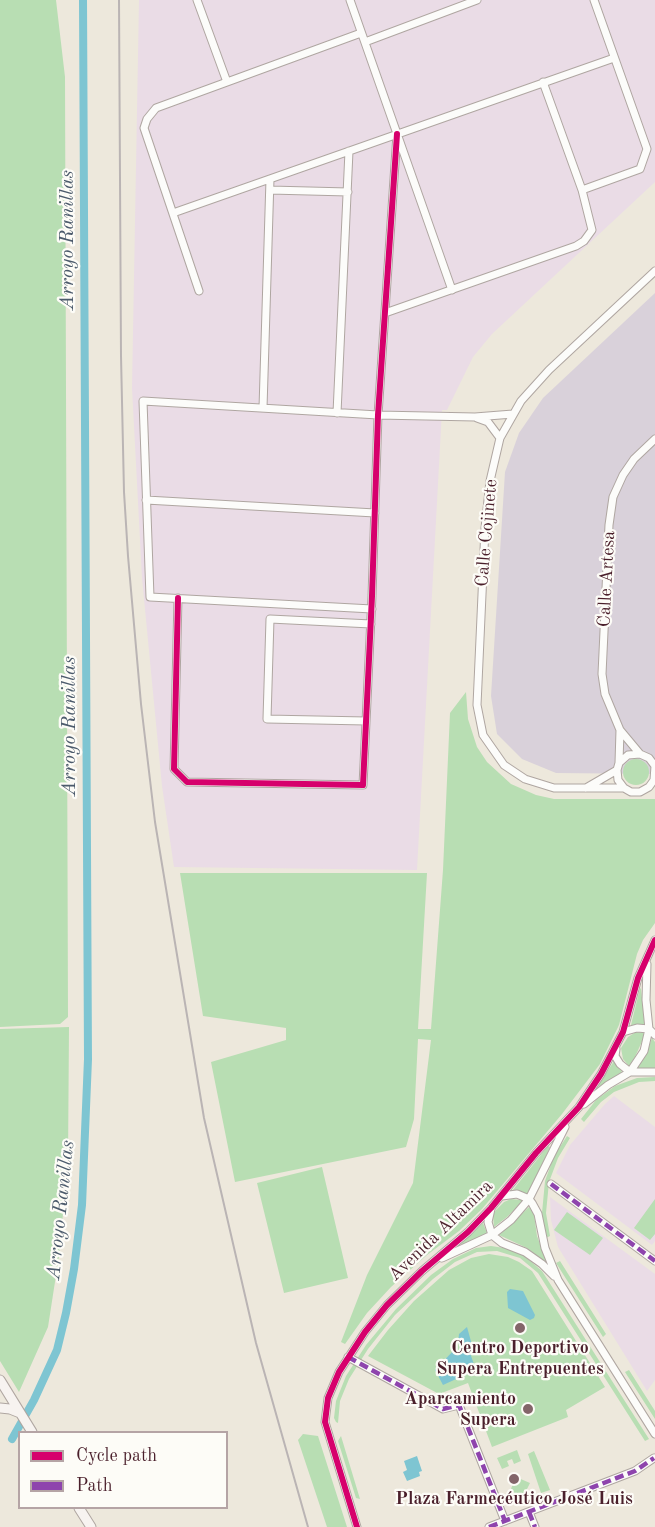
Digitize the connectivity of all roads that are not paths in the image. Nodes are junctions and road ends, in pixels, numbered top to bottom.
1 (197, 0) edge
2 (350, 0) edge
3 (477, 0) edge
4 (594, 0) edge
5 (361, 33) junction
6 (365, 42) junction
7 (614, 57) junction
8 (227, 82) junction
9 (543, 82) junction
10 (397, 134) junction
11 (350, 151) junction
12 (270, 179) junction
13 (270, 190) junction
14 (582, 190) junction
15 (348, 192) junction
16 (173, 213) junction
17 (655, 271) edge
18 (452, 290) junction
19 (199, 291) dead end
20 (385, 314) junction
21 (263, 408) junction
22 (338, 412) junction
23 (513, 414) junction
24 (378, 415) junction
25 (475, 417) junction
26 (500, 438) junction
27 (655, 439) edge
28 (146, 500) junction
29 (375, 513) junction
30 (178, 598) junction
31 (372, 609) junction
32 (371, 624) junction
33 (366, 722) junction
34 (620, 730) junction
35 (640, 754) junction
36 (618, 766) junction
37 (655, 767) edge
38 (652, 787) edge
39 (624, 788) junction
40 (584, 789) junction
41 (655, 940) edge
42 (647, 956) junction
43 (623, 1032) junction
44 (652, 1032) edge
45 (616, 1047) junction
46 (630, 1072) junction
47 (655, 1072) edge
48 (579, 1107) junction
49 (568, 1121) junction
50 (551, 1184) dead end
51 (502, 1196) junction
52 (529, 1199) junction
53 (491, 1208) junction
54 (492, 1235) junction
55 (655, 1260) edge
56 (422, 1271) junction
57 (558, 1280) junction
58 (348, 1357) junction
59 (1, 1386) edge
60 (0, 1407) edge
61 (20, 1413) junction
62 (31, 1431) edge
63 (655, 1434) edge
64 (654, 1458) edge
65 (80, 1509) edge
66 (529, 1512) junction
67 (505, 1521) junction
68 (91, 1527) edge
69 (357, 1527) edge
70 (489, 1527) edge
71 (535, 1527) edge

1 - 8 street
2 - 5 street
3 - 6 street
4 - 7 street
5 - 6 street
5 - 8 street
6 - 10 street
7 - 9 street
7 - 14 street
8 - 16 street
9 - 10 street
9 - 14 street
10 - 11 street
10 - 18 street
10 - 20 street
11 - 12 street
11 - 15 street
12 - 13 street
12 - 16 street
13 - 15 street
13 - 21 street
14 - 18 street
15 - 22 street
16 - 19 street
17 - 23 street, Calle Cojinete
18 - 20 street
20 - 24 street
21 - 22 street
21 - 28 street
22 - 24 street
23 - 25 street
23 - 26 street, Calle Cojinete
24 - 25 street
24 - 29 street
25 - 26 street
26 - 40 street, Calle Cojinete
27 - 34 street, Calle Artesa
28 - 29 street
28 - 30 street
29 - 31 street
30 - 31 street
30 - 33 street
31 - 32 street
32 - 33 street
32 - 33 street
34 - 35 street, Calle Artesa
34 - 36 street, Calle Artesa
35 - 36 street
35 - 37 street
36 - 39 street
36 - 40 street
37 - 38 street
38 - 39 street
39 - 40 street, Calle Cojinete
41 - 42 street, Avenida Altamira
42 - 43 street, Avenida Altamira
42 - 44 street, Avenida Altamira
43 - 44 street
43 - 45 street, Avenida Altamira
44 - 46 street, Avenida Altamira
45 - 46 street
45 - 48 street, Avenida Altamira
46 - 47 street
46 - 48 street, Avenida Altamira
48 - 49 street, Avenida Altamira
49 - 51 street, Avenida Altamira
49 - 52 street, Avenida Altamira
50 - 55 street
51 - 52 street
51 - 53 street, Avenida Altamira
52 - 54 street, Avenida Altamira
52 - 57 street
53 - 54 street
53 - 56 street, Avenida Altamira
54 - 56 street, Avenida Altamira
54 - 57 street
56 - 58 street, Avenida Altamira
57 - 63 street
58 - 67 street
58 - 69 street, Avenida Altamira
59 - 61 main road
60 - 61 main road
61 - 62 main road
64 - 66 street
65 - 68 main road
66 - 67 street
66 - 71 street
67 - 70 street

